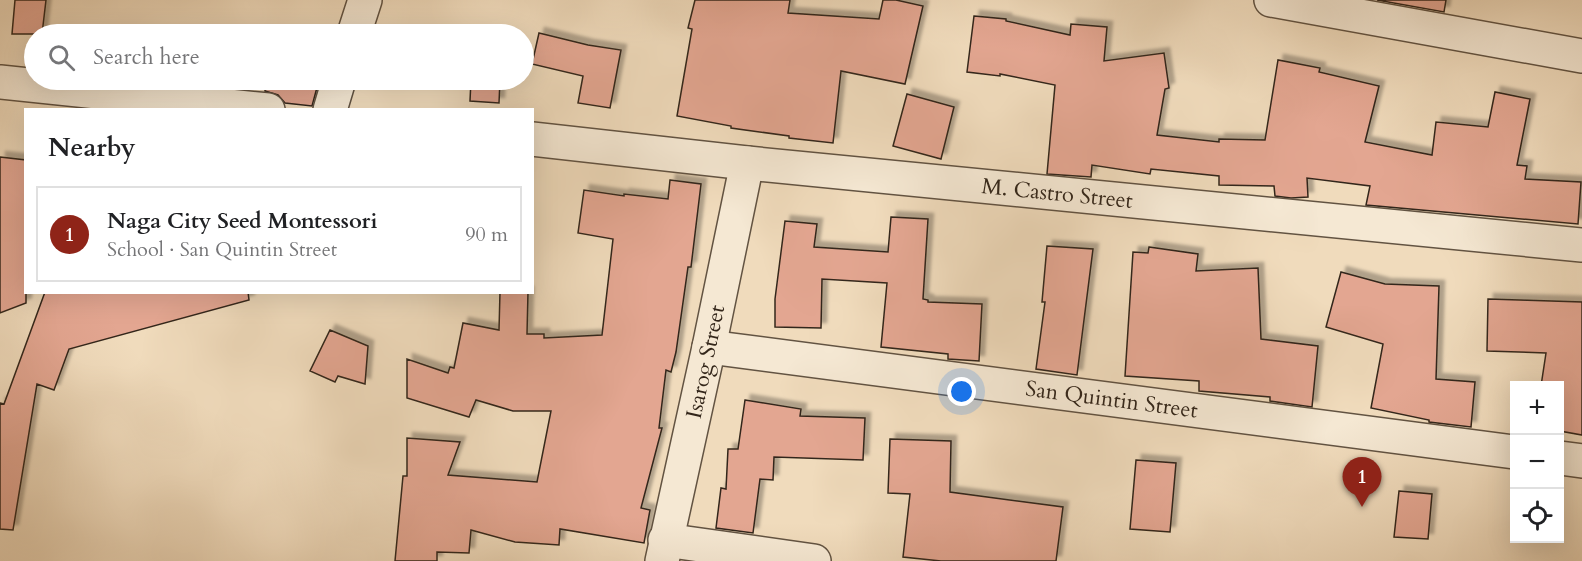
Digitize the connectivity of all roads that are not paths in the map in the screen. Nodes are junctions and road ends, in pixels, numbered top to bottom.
1 (365, 0) edge
2 (1271, 0) edge
3 (357, 24) edge
4 (1582, 56) edge
5 (0, 82) edge
6 (24, 85) edge
7 (77, 90) edge
8 (336, 90) edge
9 (249, 108) edge
10 (331, 108) edge
11 (534, 139) edge
12 (747, 163) junction
13 (1582, 244) edge
14 (709, 347) junction
15 (1510, 451) edge
16 (1564, 459) edge
17 (1582, 461) edge
18 (663, 551) edge
19 (814, 561) edge

1 - 3 street
2 - 4 street
5 - 6 street
7 - 9 street
8 - 10 street
11 - 12 street, M. Castro Street
12 - 13 street, M. Castro Street
12 - 14 street, Isarog Street
14 - 15 street, San Quintin Street
14 - 18 street, Isarog Street
16 - 17 street
18 - 19 street

